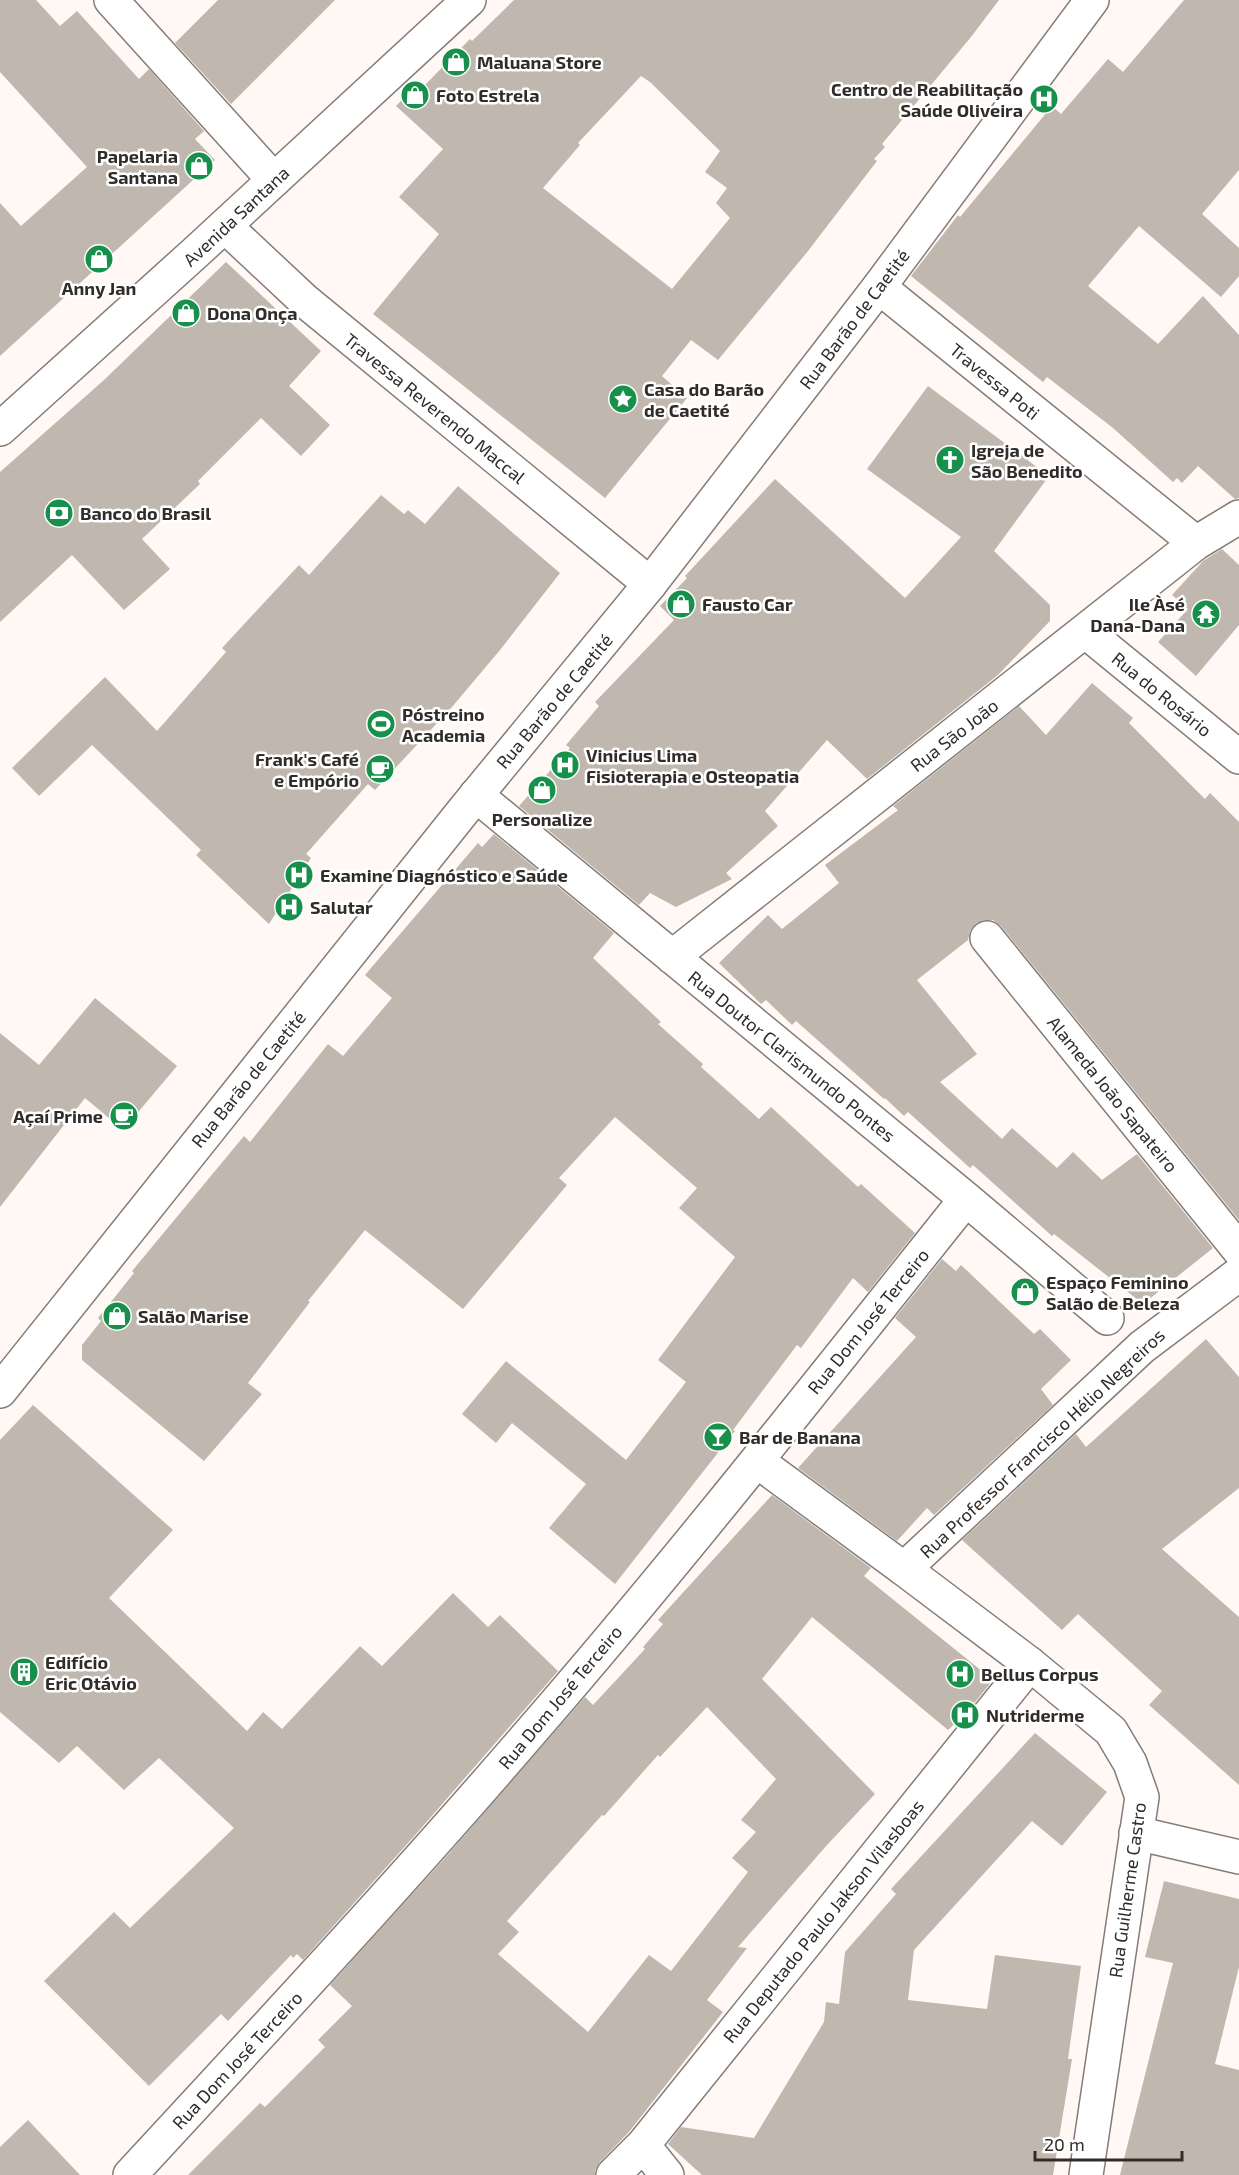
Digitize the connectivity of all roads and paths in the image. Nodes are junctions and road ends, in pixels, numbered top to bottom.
1 (111, 0) edge
2 (469, 0) edge
3 (1092, 0) edge
4 (274, 180) junction
5 (225, 226) junction
6 (879, 287) junction
7 (0, 429) edge
8 (1239, 517) edge
9 (1196, 543) junction
10 (650, 584) junction
11 (1084, 631) junction
12 (1239, 757) edge
13 (476, 795) junction
14 (987, 938) dead end
15 (672, 957) junction
16 (966, 1199) junction
17 (1239, 1250) edge
18 (1239, 1274) edge
19 (1107, 1318) dead end
20 (0, 1391) edge
21 (757, 1461) junction
22 (904, 1569) junction
23 (1030, 1664) junction
24 (1136, 1833) junction
25 (1239, 1857) edge
26 (643, 2145) junction
27 (130, 2175) edge
28 (613, 2175) edge
29 (667, 2175) edge
30 (1086, 2175) edge

1 - 4 street
2 - 4 street, Avenida Santana
3 - 6 street, Rua Barão de Caetité
4 - 5 street, Avenida Santana
5 - 7 street, Avenida Santana
5 - 10 street, Travessa Reverendo Maccal
6 - 9 street, Travessa Poti
6 - 10 street, Rua Barão de Caetité
8 - 9 street, Rua São João
9 - 11 street, Rua São João
10 - 13 street, Rua Barão de Caetité
11 - 12 street, Rua do Rosário
11 - 15 street, Rua São João
13 - 15 street, Rua Doutor Clarismundo Pontes
13 - 20 street, Rua Barão de Caetité
14 - 17 street, Alameda João Sapateiro
15 - 16 street, Rua Doutor Clarismundo Pontes
16 - 19 street, Rua Doutor Clarismundo Pontes
16 - 21 street, Rua Dom José Terceiro
18 - 22 street, Rua Professor Francisco Hélio Negreiros
21 - 22 street, Rua Guilherme Castro
21 - 27 street, Rua Dom José Terceiro
22 - 23 street, Rua Guilherme Castro
23 - 24 street, Rua Guilherme Castro
23 - 26 street, Rua Deputado Paulo Jakson Vilasboas
24 - 25 street
24 - 30 street, Rua Guilherme Castro
26 - 28 street, Rua Deputado Paulo Jakson Vilasboas
26 - 29 street

